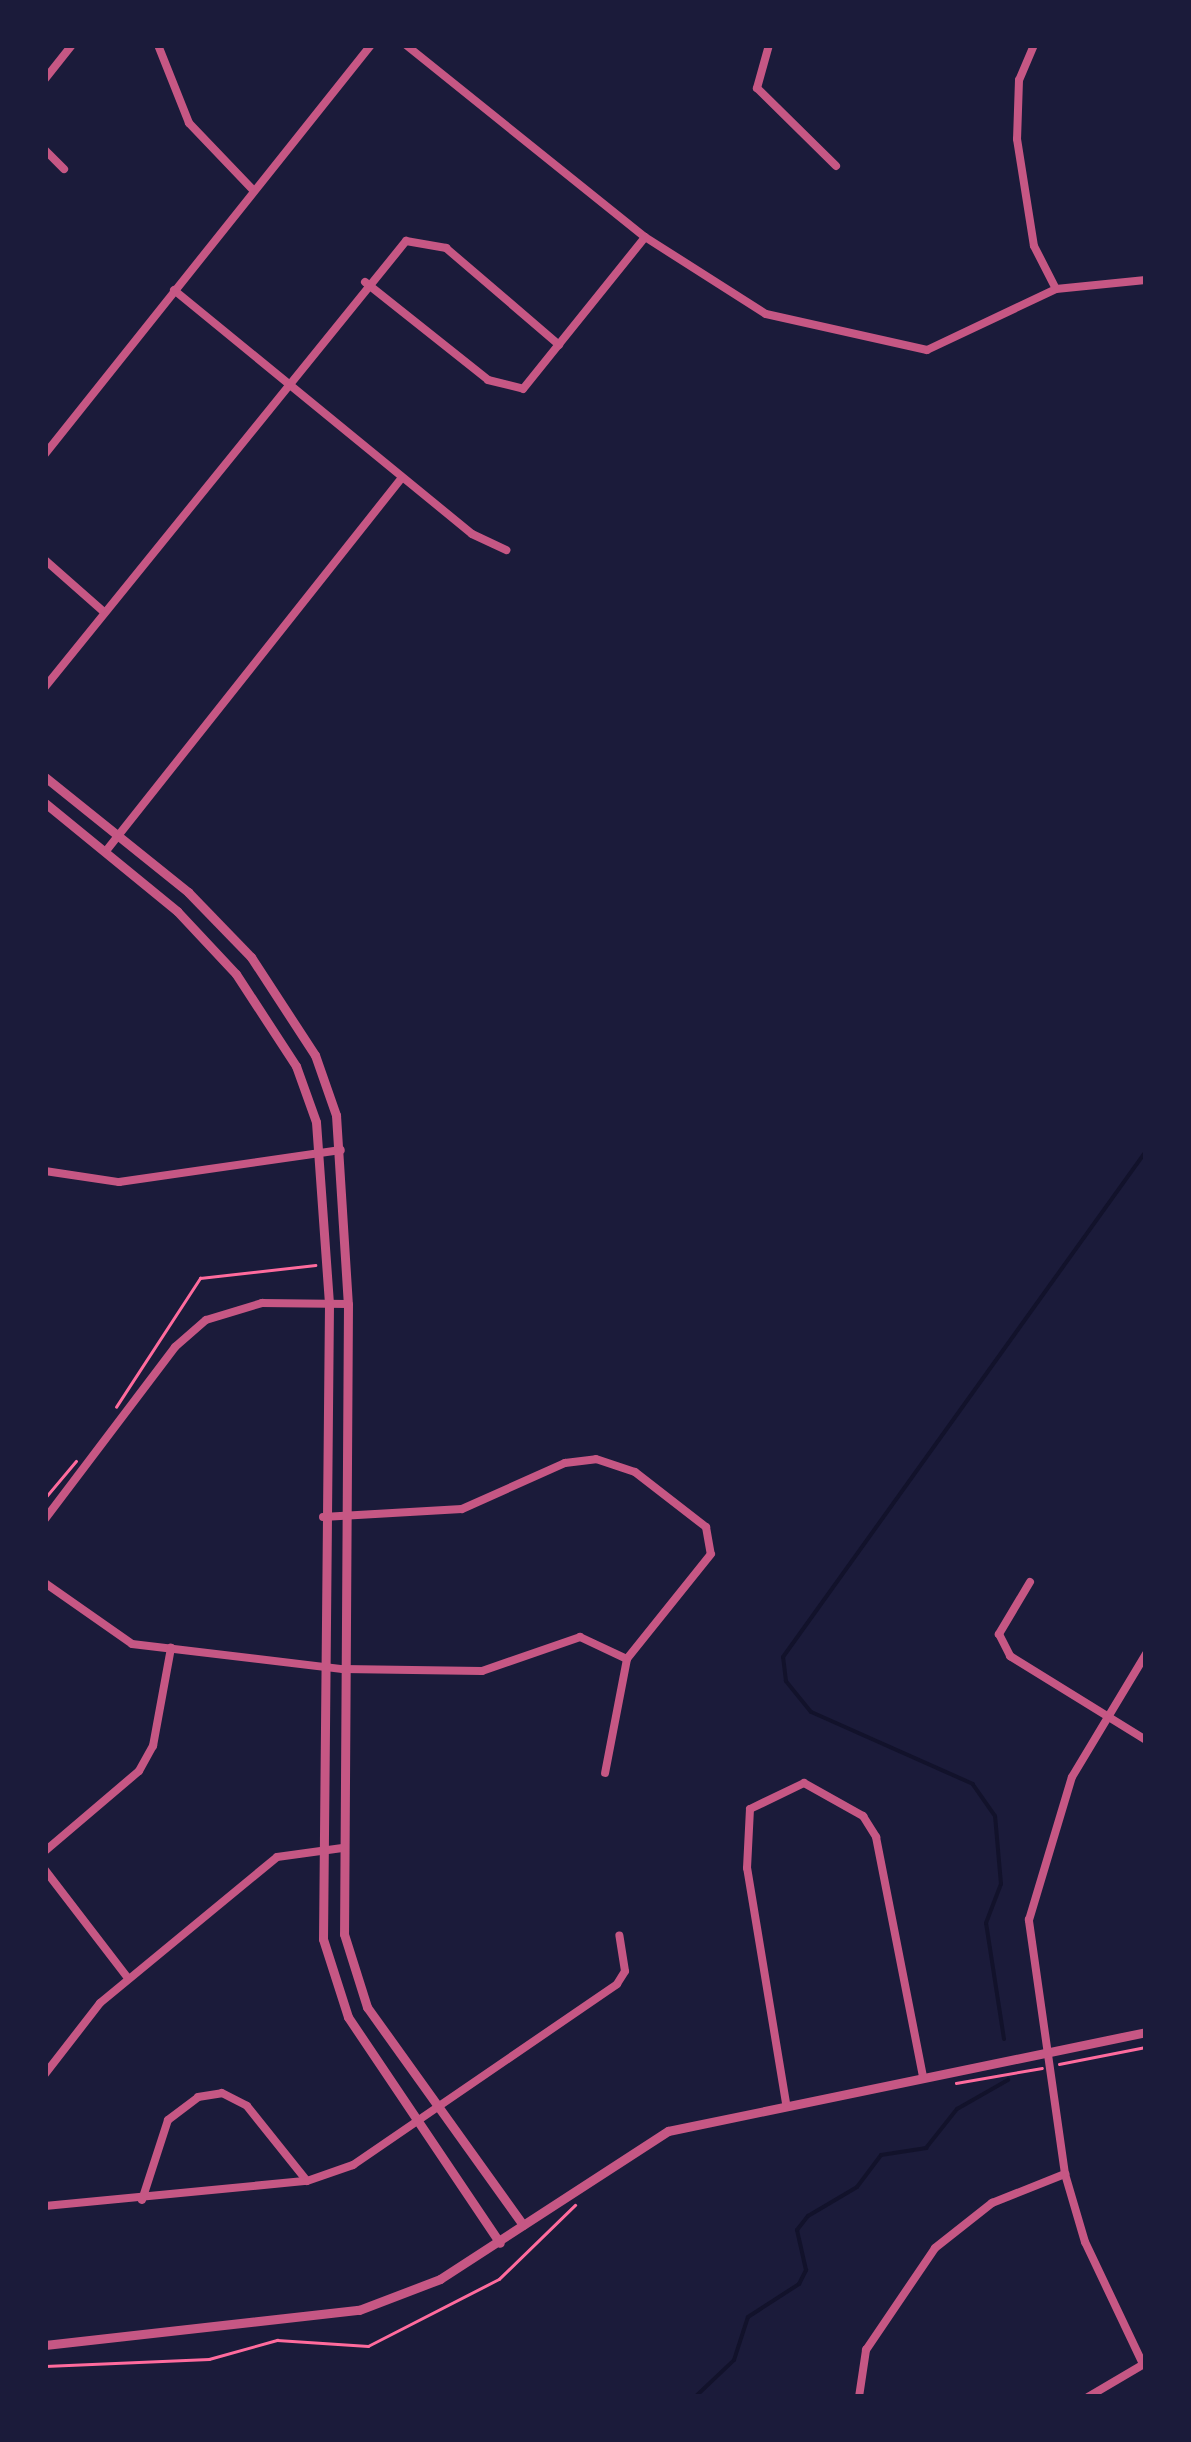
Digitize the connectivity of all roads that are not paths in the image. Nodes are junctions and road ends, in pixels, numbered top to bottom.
1 (72, 45) edge
2 (158, 45) edge
3 (371, 45) edge
4 (406, 45) edge
5 (769, 45) edge
6 (1034, 45) edge
7 (45, 79) edge
8 (45, 150) edge
9 (836, 166) dead end
10 (64, 169) dead end
11 (253, 190) junction
12 (645, 237) junction
13 (1146, 280) edge
14 (365, 282) junction
15 (1056, 289) junction
16 (174, 290) junction
17 (559, 345) junction
18 (286, 384) junction
19 (45, 454) edge
20 (402, 478) junction
21 (508, 550) dead end
22 (45, 560) edge
23 (104, 612) junction
24 (45, 687) edge
25 (45, 777) edge
26 (45, 804) edge
27 (118, 835) junction
28 (106, 851) junction
29 (188, 892) junction
30 (177, 911) junction
31 (342, 1150) junction
32 (320, 1151) junction
33 (45, 1171) edge
34 (329, 1304) junction
35 (348, 1304) junction
36 (346, 1516) junction
37 (323, 1517) junction
38 (45, 1519) edge
39 (45, 1582) edge
40 (1030, 1582) dead end
41 (170, 1648) junction
42 (1146, 1654) edge
43 (627, 1659) junction
44 (320, 1665) junction
45 (343, 1669) junction
46 (1108, 1717) junction
47 (1146, 1740) edge
48 (605, 1773) dead end
49 (318, 1847) junction
50 (342, 1848) junction
51 (45, 1851) edge
52 (45, 1870) edge
53 (620, 1935) dead end
54 (128, 1978) junction
55 (1146, 2032) edge
56 (1052, 2050) junction
57 (45, 2074) edge
58 (924, 2076) junction
59 (786, 2103) junction
60 (437, 2114) junction
61 (417, 2127) junction
62 (1065, 2174) junction
63 (308, 2181) junction
64 (142, 2200) junction
65 (45, 2206) edge
66 (523, 2225) junction
67 (500, 2242) junction
68 (45, 2345) edge
69 (1145, 2363) edge
70 (859, 2397) edge
71 (1088, 2397) edge

1 - 7 street
2 - 11 street
3 - 11 street
4 - 12 street
5 - 9 street
6 - 15 street
8 - 10 street
11 - 16 street
12 - 15 street
12 - 17 street
13 - 15 street
14 - 17 street
14 - 17 street
14 - 18 street
16 - 18 street
16 - 19 street
18 - 20 street
18 - 23 street
20 - 21 street
20 - 27 street
22 - 23 street
23 - 24 street
25 - 27 street
26 - 28 street
27 - 28 street
27 - 29 street
28 - 30 street
29 - 30 street
29 - 31 street
30 - 32 street
31 - 32 street
31 - 35 street
32 - 33 street
32 - 34 street
34 - 35 street
34 - 37 street
34 - 38 street
35 - 36 street
36 - 37 street
36 - 43 street
36 - 45 street
37 - 44 street
39 - 41 street
40 - 46 street
41 - 44 street
41 - 51 street
42 - 46 street
43 - 45 street
43 - 48 street
44 - 45 street
44 - 49 street
45 - 50 street
46 - 47 street
46 - 56 street
49 - 50 street
49 - 54 street
49 - 61 street
50 - 60 street
52 - 54 street
53 - 60 street
54 - 57 street
55 - 56 street
56 - 58 street
56 - 62 street
58 - 59 street
58 - 59 street
59 - 66 street
60 - 61 street
60 - 66 street
61 - 63 street
61 - 67 street
62 - 69 street
62 - 70 street
63 - 64 street
63 - 64 street
64 - 65 street
66 - 67 street
67 - 68 street
69 - 71 street

